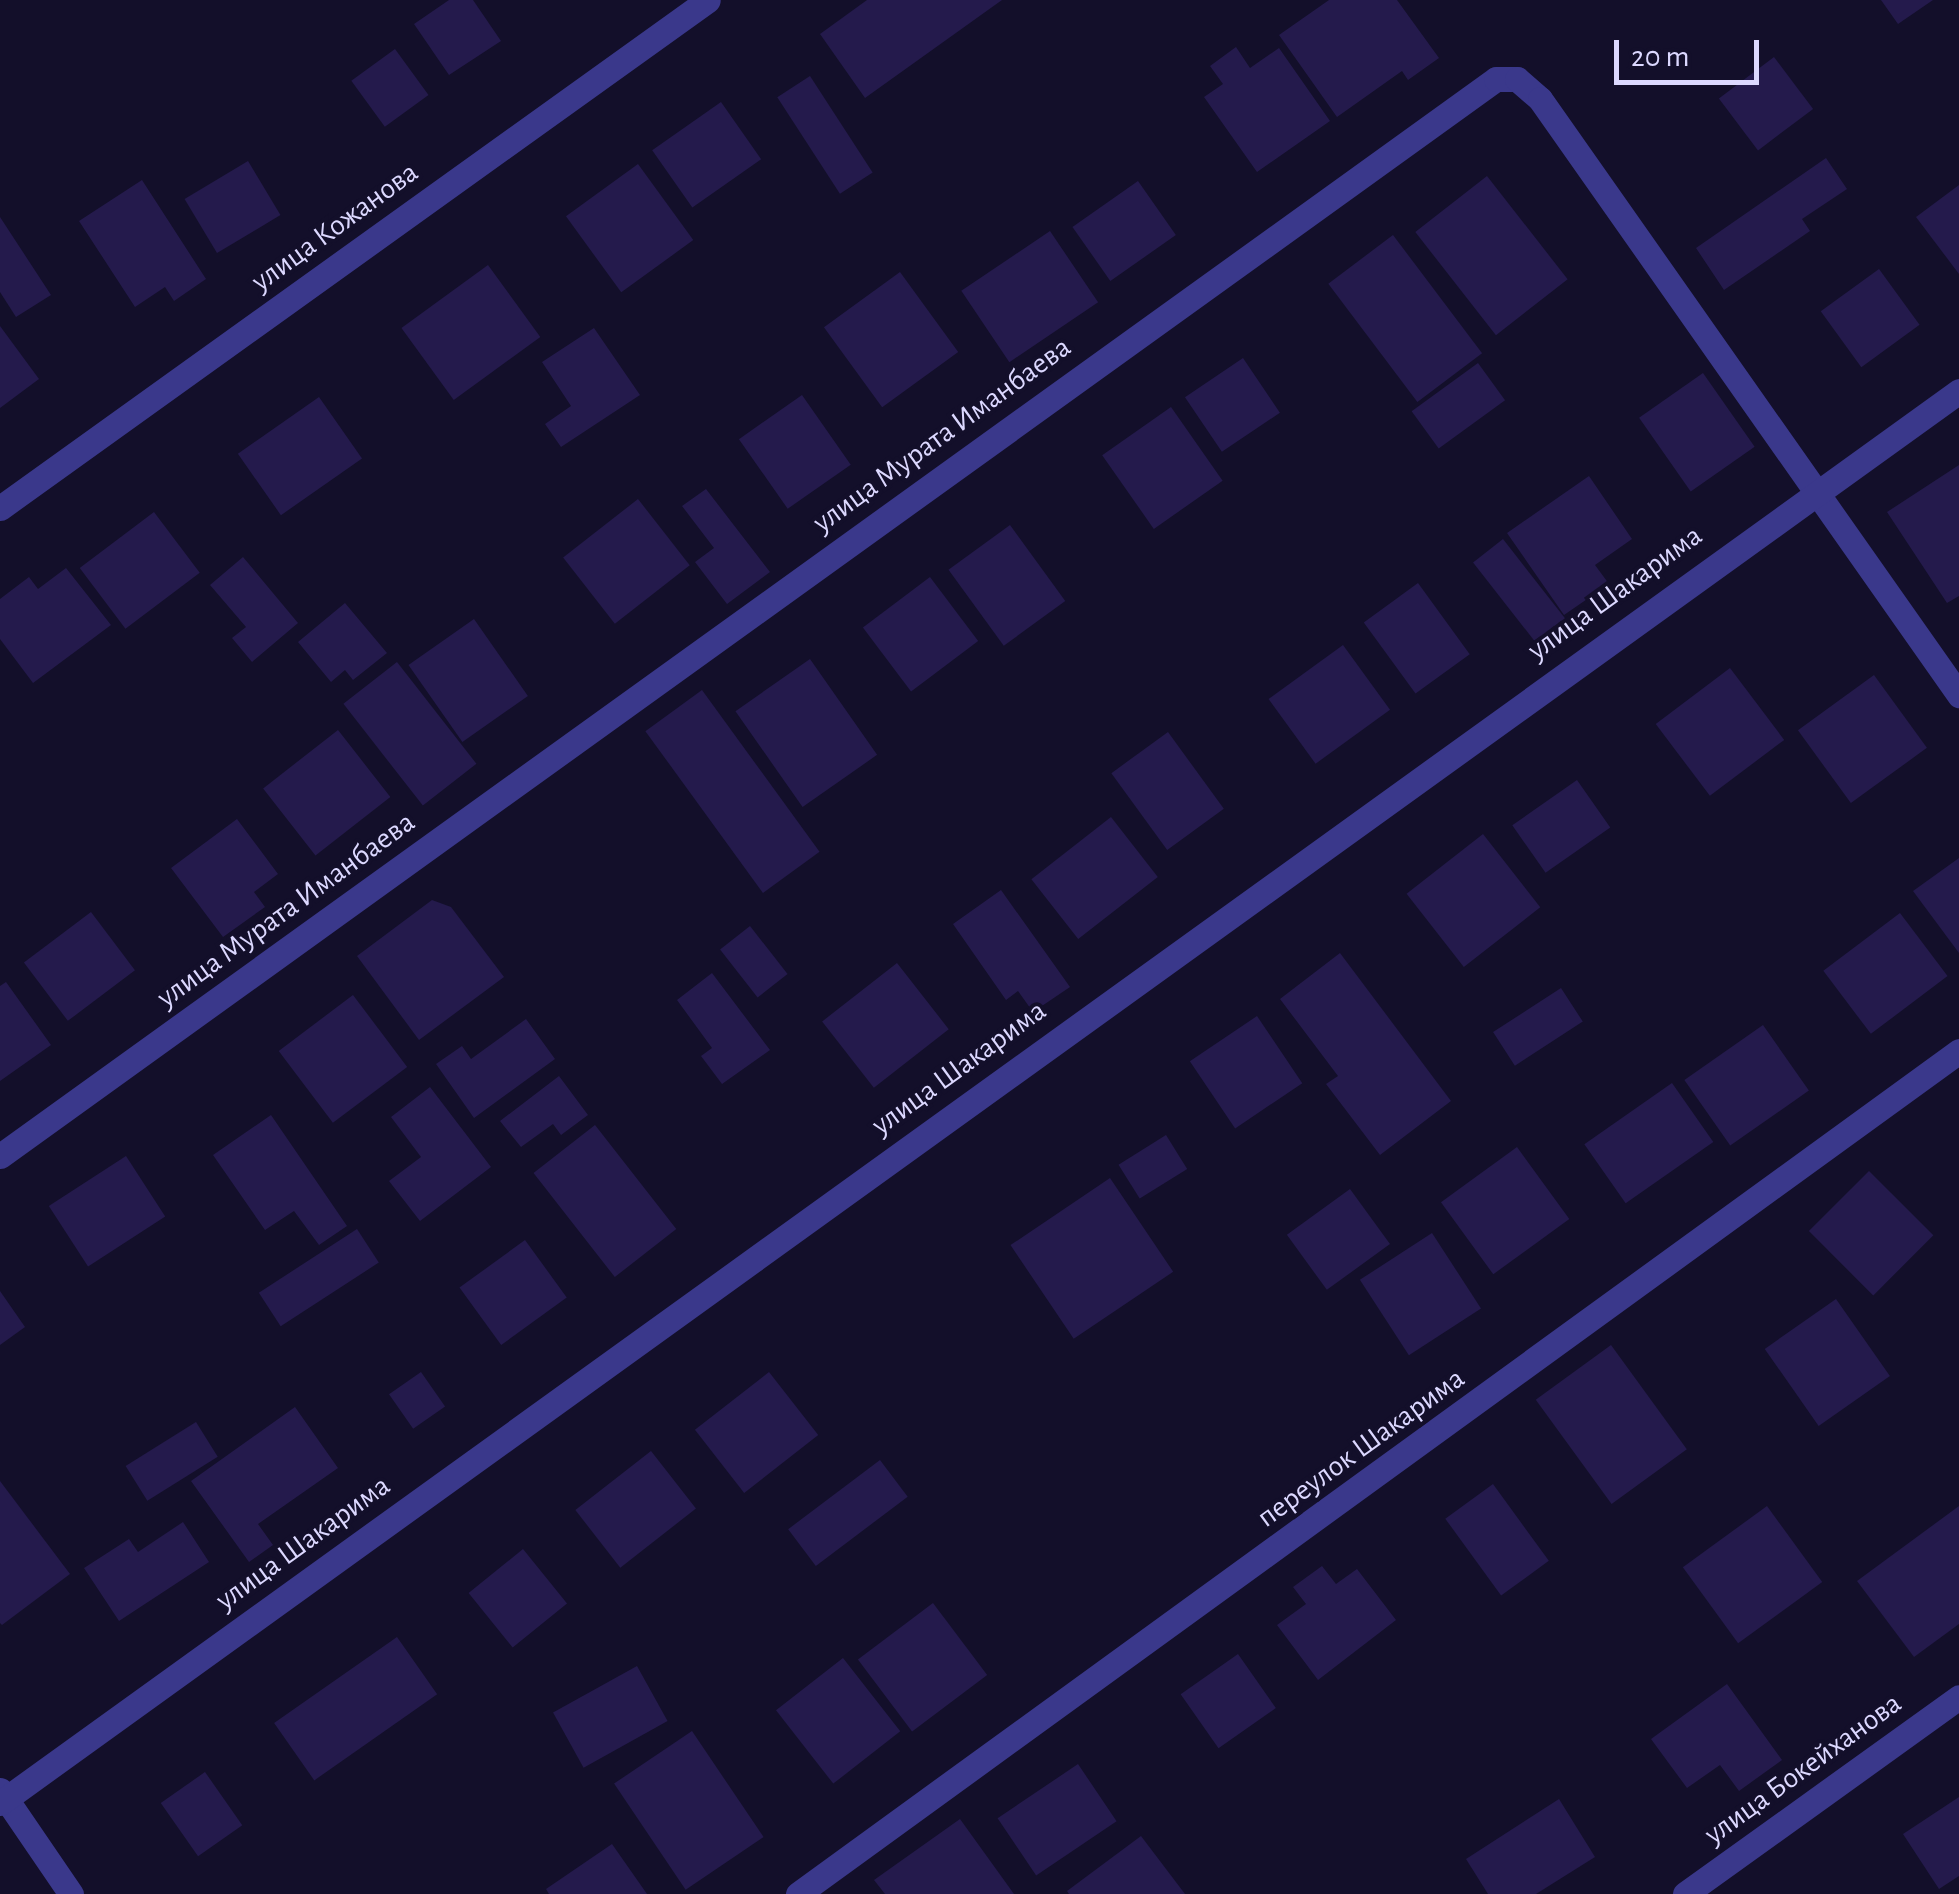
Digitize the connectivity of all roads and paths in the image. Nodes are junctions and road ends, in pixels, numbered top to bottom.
1 (708, 0) edge
2 (1959, 391) edge
3 (1812, 490) junction
4 (0, 508) edge
5 (1959, 696) edge
6 (1959, 1051) edge
7 (0, 1156) edge
8 (1959, 1697) edge
9 (2, 1797) edge
10 (71, 1894) edge
11 (798, 1894) edge
12 (1685, 1894) edge

1 - 4 street, улица Кожанова
2 - 3 street, улица Шакарима
3 - 5 street
3 - 7 street, улица Мурата Иманбаева
3 - 9 street, улица Шакарима
6 - 11 street, переулок Шакарима
8 - 12 street, улица Бокейханова
9 - 10 street

